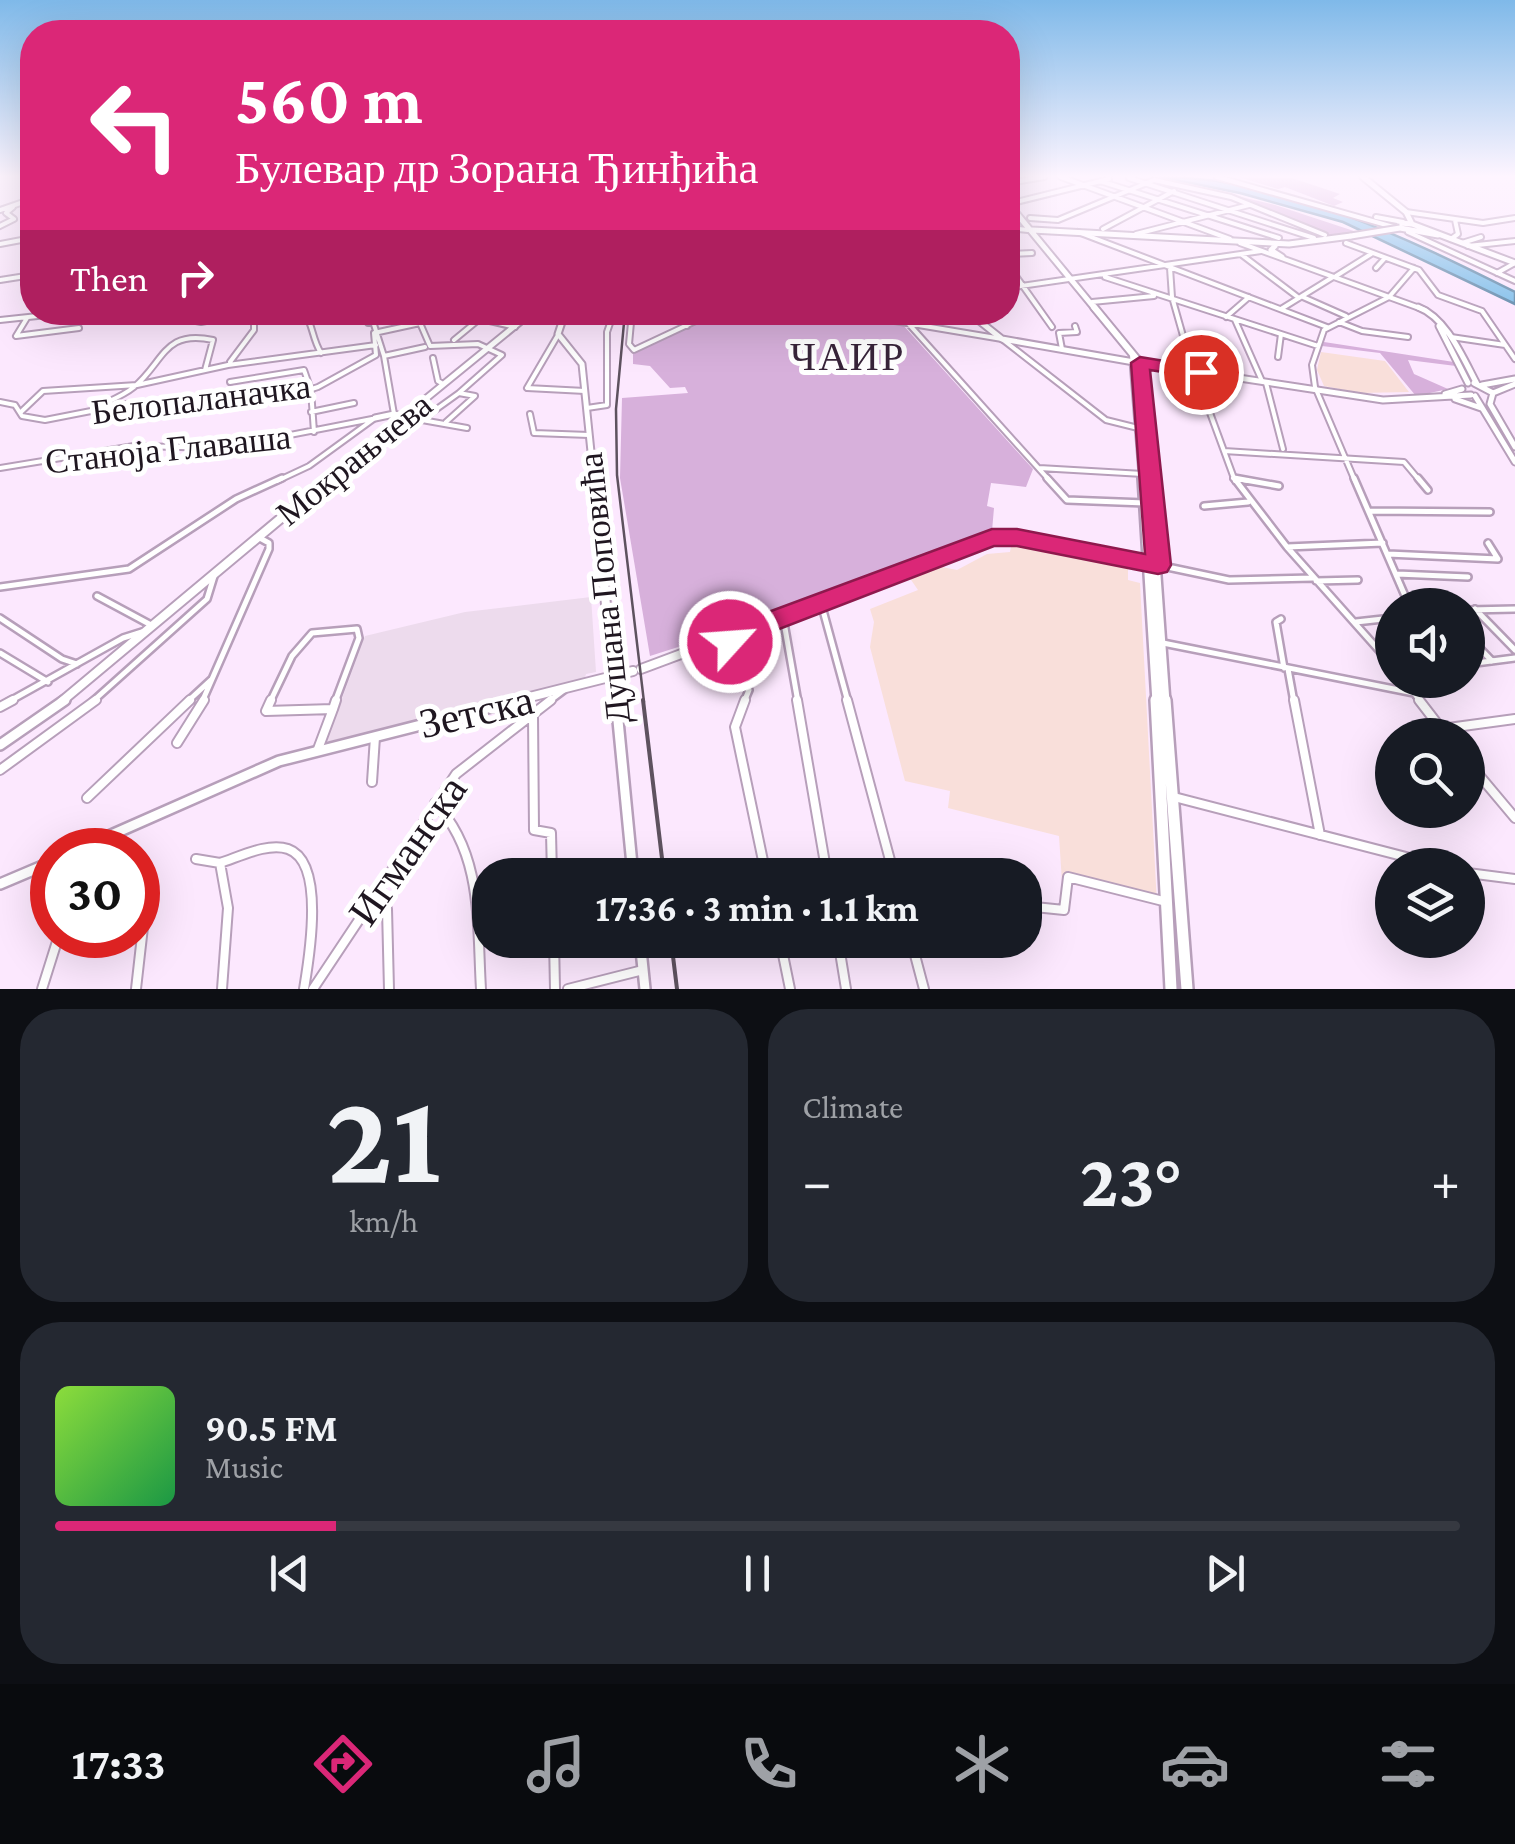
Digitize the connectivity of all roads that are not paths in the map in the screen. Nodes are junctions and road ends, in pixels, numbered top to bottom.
1 (1024, 223) edge
2 (1062, 223) edge
3 (1113, 223) edge
4 (1177, 223) edge
5 (1184, 223) edge
6 (1227, 223) edge
7 (1269, 223) edge
8 (1296, 223) edge
9 (1395, 223) edge
10 (1405, 223) edge
11 (1456, 223) edge
12 (1406, 226) junction
13 (1020, 229) edge
14 (1029, 229) junction
15 (1102, 229) dead end
16 (1072, 231) junction
17 (1136, 234) junction
18 (0, 235) edge
19 (1210, 235) junction
20 (1325, 235) dead end
21 (1481, 237) dead end
22 (1192, 238) junction
23 (1314, 238) dead end
24 (1452, 239) junction
25 (1233, 240) junction
26 (1515, 241) edge
27 (1278, 242) junction
28 (1346, 243) dead end
29 (1, 244) edge
30 (1465, 244) junction
31 (1261, 252) junction
32 (1032, 253) dead end
33 (1372, 253) junction
34 (1020, 254) edge
35 (1242, 254) junction
36 (1282, 257) junction
37 (1386, 258) junction
38 (1515, 263) edge
39 (1167, 266) junction
40 (1376, 268) dead end
41 (1414, 268) junction
42 (1497, 273) junction
43 (1102, 276) junction
44 (1334, 276) junction
45 (1074, 280) junction
46 (1020, 281) edge
47 (1515, 282) edge
48 (1020, 286) edge
49 (1024, 286) junction
50 (1160, 295) junction
51 (1390, 296) junction
52 (1172, 297) junction
53 (1249, 297) junction
54 (1300, 298) junction
55 (1092, 302) junction
56 (1280, 309) junction
57 (1346, 316) junction
58 (1226, 317) junction
59 (1235, 320) junction
60 (1337, 322) junction
61 (23, 325) edge
62 (251, 325) edge
63 (310, 325) edge
64 (374, 325) edge
65 (410, 325) edge
66 (421, 325) edge
67 (473, 325) edge
68 (505, 325) edge
69 (517, 325) edge
70 (561, 325) edge
71 (610, 325) edge
72 (631, 325) edge
73 (908, 325) edge
74 (918, 325) edge
75 (984, 325) edge
76 (687, 326) edge
77 (1075, 326) dead end
78 (515, 327) junction
79 (1052, 327) dead end
80 (1328, 327) junction
81 (79, 328) dead end
82 (376, 332) junction
83 (558, 334) junction
84 (1281, 334) junction
85 (1408, 337) dead end
86 (1451, 338) junction
87 (1002, 339) junction
88 (454, 340) junction
89 (376, 345) junction
90 (427, 346) junction
91 (1318, 346) junction
92 (1062, 349) junction
93 (1510, 349) edge
94 (495, 350) junction
95 (321, 353) junction
96 (384, 356) junction
97 (1278, 357) dead end
98 (432, 358) dead end
99 (1515, 360) edge
100 (1137, 362) junction
101 (228, 364) junction
102 (251, 364) junction
103 (205, 370) junction
104 (1194, 371) junction
105 (1472, 375) junction
106 (244, 380) junction
107 (230, 382) dead end
108 (1515, 382) edge
109 (1264, 383) junction
110 (1497, 383) junction
111 (137, 384) junction
112 (446, 384) junction
113 (1479, 384) junction
114 (1465, 386) junction
115 (311, 390) junction
116 (585, 390) junction
117 (1318, 391) junction
118 (459, 393) junction
119 (1473, 396) junction
120 (1491, 396) junction
121 (1444, 398) junction
122 (1419, 400) junction
123 (0, 402) edge
124 (354, 403) dead end
125 (586, 408) junction
126 (89, 410) junction
127 (1484, 410) junction
128 (20, 412) junction
129 (311, 412) junction
130 (394, 414) junction
131 (530, 414) dead end
132 (405, 417) junction
133 (375, 418) junction
134 (420, 421) junction
135 (446, 422) junction
136 (466, 428) dead end
137 (1141, 429) junction
138 (314, 432) junction
139 (589, 435) junction
140 (1515, 447) edge
141 (1283, 448) dead end
142 (1224, 451) junction
143 (1347, 458) junction
144 (1515, 462) edge
145 (0, 468) edge
146 (1038, 468) junction
147 (1143, 474) junction
148 (1233, 478) junction
149 (1278, 486) dead end
150 (1428, 490) dead end
151 (1248, 502) junction
152 (1145, 503) junction
153 (1204, 506) dead end
154 (1369, 511) junction
155 (1490, 512) dead end
156 (258, 537) junction
157 (1383, 542) junction
158 (1488, 543) dead end
159 (1287, 547) junction
160 (1388, 554) junction
161 (1154, 564) junction
162 (216, 570) junction
163 (1396, 574) junction
164 (1468, 576) dead end
165 (1315, 579) junction
166 (1358, 580) dead end
167 (0, 586) edge
168 (1402, 588) edge
169 (97, 596) dead end
170 (821, 602) junction
171 (1485, 609) edge
172 (1515, 609) edge
173 (784, 617) junction
174 (0, 618) edge
175 (1282, 619) dead end
176 (1375, 620) edge
177 (1354, 622) junction
178 (1485, 622) edge
179 (148, 628) junction
180 (729, 637) junction
181 (1163, 642) junction
182 (1375, 646) edge
183 (1515, 650) edge
184 (0, 653) edge
185 (1485, 654) edge
186 (1515, 658) edge
187 (1492, 661) junction
188 (1485, 662) edge
189 (77, 664) junction
190 (1286, 669) junction
191 (214, 676) junction
192 (614, 676) junction
193 (48, 682) junction
194 (1375, 686) edge
195 (564, 690) junction
196 (1418, 698) edge
197 (0, 707) edge
198 (334, 708) junction
199 (532, 716) junction
200 (1433, 718) edge
201 (1514, 721) edge
202 (1485, 726) edge
203 (375, 734) junction
204 (177, 743) dead end
205 (0, 745) edge
206 (318, 750) junction
207 (0, 770) edge
208 (372, 782) dead end
209 (1485, 782) edge
210 (1172, 796) junction
211 (87, 798) dead end
212 (435, 804) junction
213 (1515, 818) edge
214 (123, 828) edge
215 (1320, 836) junction
216 (1375, 850) edge
217 (552, 858) edge
218 (631, 858) edge
219 (763, 858) edge
220 (824, 858) edge
221 (889, 858) edge
222 (196, 859) dead end
223 (220, 863) junction
224 (30, 871) edge
225 (1485, 875) edge
226 (1515, 879) edge
227 (0, 884) edge
228 (378, 890) junction
229 (1166, 902) junction
230 (1042, 908) edge
231 (52, 958) edge
232 (140, 958) edge
233 (554, 958) edge
234 (642, 958) edge
235 (784, 958) edge
236 (841, 958) edge
237 (916, 958) edge
238 (643, 970) junction
239 (42, 989) edge
240 (136, 989) edge
241 (222, 989) edge
242 (304, 989) edge
243 (314, 989) edge
244 (389, 989) edge
245 (481, 989) edge
246 (555, 989) edge
247 (568, 989) edge
248 (646, 989) edge
249 (790, 989) edge
250 (846, 989) edge
251 (924, 989) edge
252 (1171, 989) edge
253 (1186, 989) edge

1 - 14 main road
2 - 16 street
3 - 15 street
4 - 17 street
5 - 19 street
6 - 27 street
7 - 23 street
8 - 20 street
9 - 12 street
10 - 12 main road
11 - 24 street
12 - 24 main road
12 - 27 main road, bridge
12 - 42 street
13 - 14 street
14 - 16 main road
14 - 45 main road
16 - 17 main road
16 - 39 street
17 - 22 main road
18 - 29 street
19 - 22 main road
19 - 25 main road
21 - 30 street
22 - 25 main road
24 - 30 main road
25 - 27 main road
25 - 31 street
25 - 36 street
26 - 30 street
27 - 36 main road
28 - 33 street
30 - 38 main road
31 - 35 street
31 - 44 street
32 - 34 street
33 - 37 street
33 - 44 street
35 - 39 street
35 - 54 street
36 - 44 street
37 - 40 street
37 - 41 street
38 - 42 street
39 - 43 street
39 - 52 street
39 - 53 street
41 - 51 street
41 - 93 street
42 - 47 street
43 - 45 street
43 - 50 street
44 - 51 street
44 - 54 street
45 - 49 street
45 - 55 main road
46 - 49 street
48 - 49 street
49 - 79 street
50 - 52 street
50 - 55 street
51 - 57 street
51 - 86 street
51 - 114 street
52 - 58 street
52 - 104 street
53 - 56 street
53 - 58 street
54 - 56 street
54 - 57 street
55 - 100 main road
56 - 80 street
57 - 60 street
58 - 59 street
59 - 84 street
59 - 109 street
60 - 80 street
60 - 85 street
61 - 81 street
62 - 101 street
63 - 95 street
64 - 82 street
65 - 82 street
66 - 90 street
67 - 88 street
68 - 78 street
69 - 78 street, Мокрањчева
70 - 83 street
71 - 125 street
72 - 76 street
73 - 146 street
74 - 87 street
75 - 87 street
77 - 92 street
78 - 94 street, Мокрањчева
80 - 91 street
82 - 89 street
82 - 96 street
83 - 116 street, Душана Поповића
83 - 116 street
84 - 91 street
84 - 97 street
86 - 93 street
86 - 105 street
87 - 92 street
87 - 137 street
88 - 90 street
88 - 94 street
89 - 95 street
89 - 115 street, Белопаланачка
90 - 96 street
91 - 117 street
92 - 100 street
93 - 99 street
94 - 112 street, Мокрањчева
94 - 118 street
95 - 102 street
96 - 130 street
98 - 112 street
100 - 104 street
100 - 137 main road
100 - 161 main road
101 - 102 street
101 - 103 street
102 - 106 street
103 - 111 street
103 - 111 street
104 - 109 street
104 - 142 street
105 - 110 street
105 - 113 street
106 - 107 street
106 - 115 street
108 - 110 street
108 - 120 street
109 - 117 street
109 - 141 street
110 - 113 street
111 - 126 street
111 - 128 street
112 - 132 street, Мокрањчева
113 - 114 street
113 - 120 street
114 - 119 street
114 - 122 street
115 - 126 street, Белопаланачка
115 - 129 street
116 - 125 street, Душана Поповића
117 - 122 street
117 - 143 street
118 - 134 street
118 - 135 street
119 - 120 street
119 - 121 street
119 - 127 street
120 - 140 street
121 - 122 street
121 - 127 street
123 - 128 street, Белопаланачка
124 - 129 street
125 - 139 street, Душана Поповића
126 - 128 street, Белопаланачка
127 - 144 street
129 - 138 street
130 - 132 street
130 - 133 street, Станоја Главаша
131 - 139 street
132 - 134 street
132 - 156 street, Мокрањчева
133 - 138 street, Станоја Главаша
133 - 167 street
134 - 135 street
135 - 136 street
137 - 147 main road
138 - 145 street, Станоја Главаша
139 - 192 street, Душана Поповића
142 - 143 street
142 - 148 street
143 - 150 street
143 - 154 street
146 - 147 street
146 - 152 street
147 - 152 main road
148 - 149 street
148 - 151 street
151 - 153 street
151 - 159 street
152 - 161 main road
154 - 155 street
154 - 157 street
156 - 162 street, Мокрањчева
156 - 191 street
157 - 159 street
157 - 160 street
158 - 160 street
159 - 165 street
160 - 163 street
161 - 165 street
161 - 170 street, Зетска
161 - 181 main road
161 - 229 main road
162 - 179 street, Мокрањчева
162 - 207 street, Мокрањчева
163 - 164 street
163 - 168 street
165 - 166 street
165 - 177 street
169 - 179 street
170 - 173 street, Зетска
170 - 221 street
171 - 172 street
173 - 180 street, Зетска
173 - 220 street
174 - 189 street
175 - 190 street
176 - 177 street
177 - 182 street
178 - 183 street
179 - 189 street
179 - 205 street, Мокрањчева
180 - 192 street, Зетска
180 - 219 street
181 - 190 street
181 - 210 main road
184 - 193 street
185 - 187 street
186 - 187 street
187 - 188 street
189 - 193 street
190 - 194 street
190 - 215 street
191 - 204 street
191 - 211 street
192 - 195 street, Зетска
192 - 218 street, Душана Поповића
193 - 197 street
195 - 199 street, Игманска
195 - 203 street, Зетска
196 - 200 street
198 - 198 street
198 - 206 street
199 - 212 street, Игманска
199 - 217 street
201 - 202 street
203 - 206 street, Зетска
203 - 208 street
206 - 214 street, Зетска
209 - 213 street
210 - 215 street
210 - 253 main road
212 - 228 street, Игманска
212 - 245 street
215 - 216 street
222 - 223 street
223 - 241 street
223 - 242 street
224 - 227 street
225 - 226 street
228 - 243 street, Игманска
228 - 244 street
229 - 230 street
229 - 252 main road
231 - 239 street
232 - 240 street
233 - 246 street
234 - 238 street
235 - 249 street
236 - 250 street
237 - 251 street
238 - 247 street
238 - 248 street

